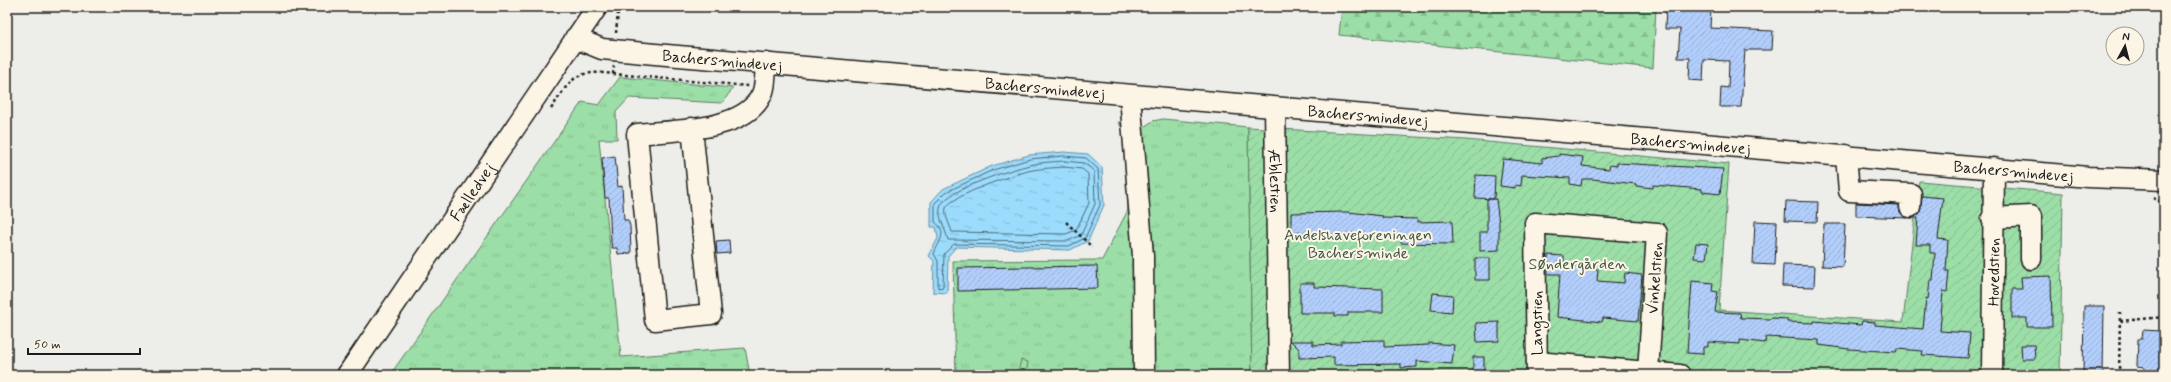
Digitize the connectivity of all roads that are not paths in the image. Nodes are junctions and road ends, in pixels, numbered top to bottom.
1 (597, 7) edge
2 (575, 38) junction
3 (766, 63) junction
4 (1130, 96) junction
5 (1275, 108) junction
6 (692, 128) junction
7 (1846, 155) junction
8 (1994, 168) junction
9 (2164, 180) edge
10 (1910, 208) dead end
11 (1992, 218) junction
12 (1536, 223) joint
13 (2031, 259) dead end
14 (1537, 369) edge
15 (1648, 372) junction
16 (347, 375) edge
17 (1144, 375) edge
18 (1278, 375) edge
19 (1680, 375) edge
20 (1992, 375) edge

1 - 2 street, Fælledvej
2 - 3 street, Bachersmindevej
2 - 16 street, Fælledvej
3 - 4 street, Bachersmindevej
3 - 6 street
4 - 5 street, Bachersmindevej
4 - 17 street
5 - 7 street, Bachersmindevej
5 - 18 street, Æblestien
6 - 6 street
7 - 8 street, Bachersmindevej
7 - 10 street
8 - 9 street, Bachersmindevej
8 - 11 street, Hovedstien
11 - 13 street
11 - 20 street, Hovedstien
12 - 14 street, Langstien
12 - 15 street, Vinkelstien
14 - 15 street
15 - 19 street

